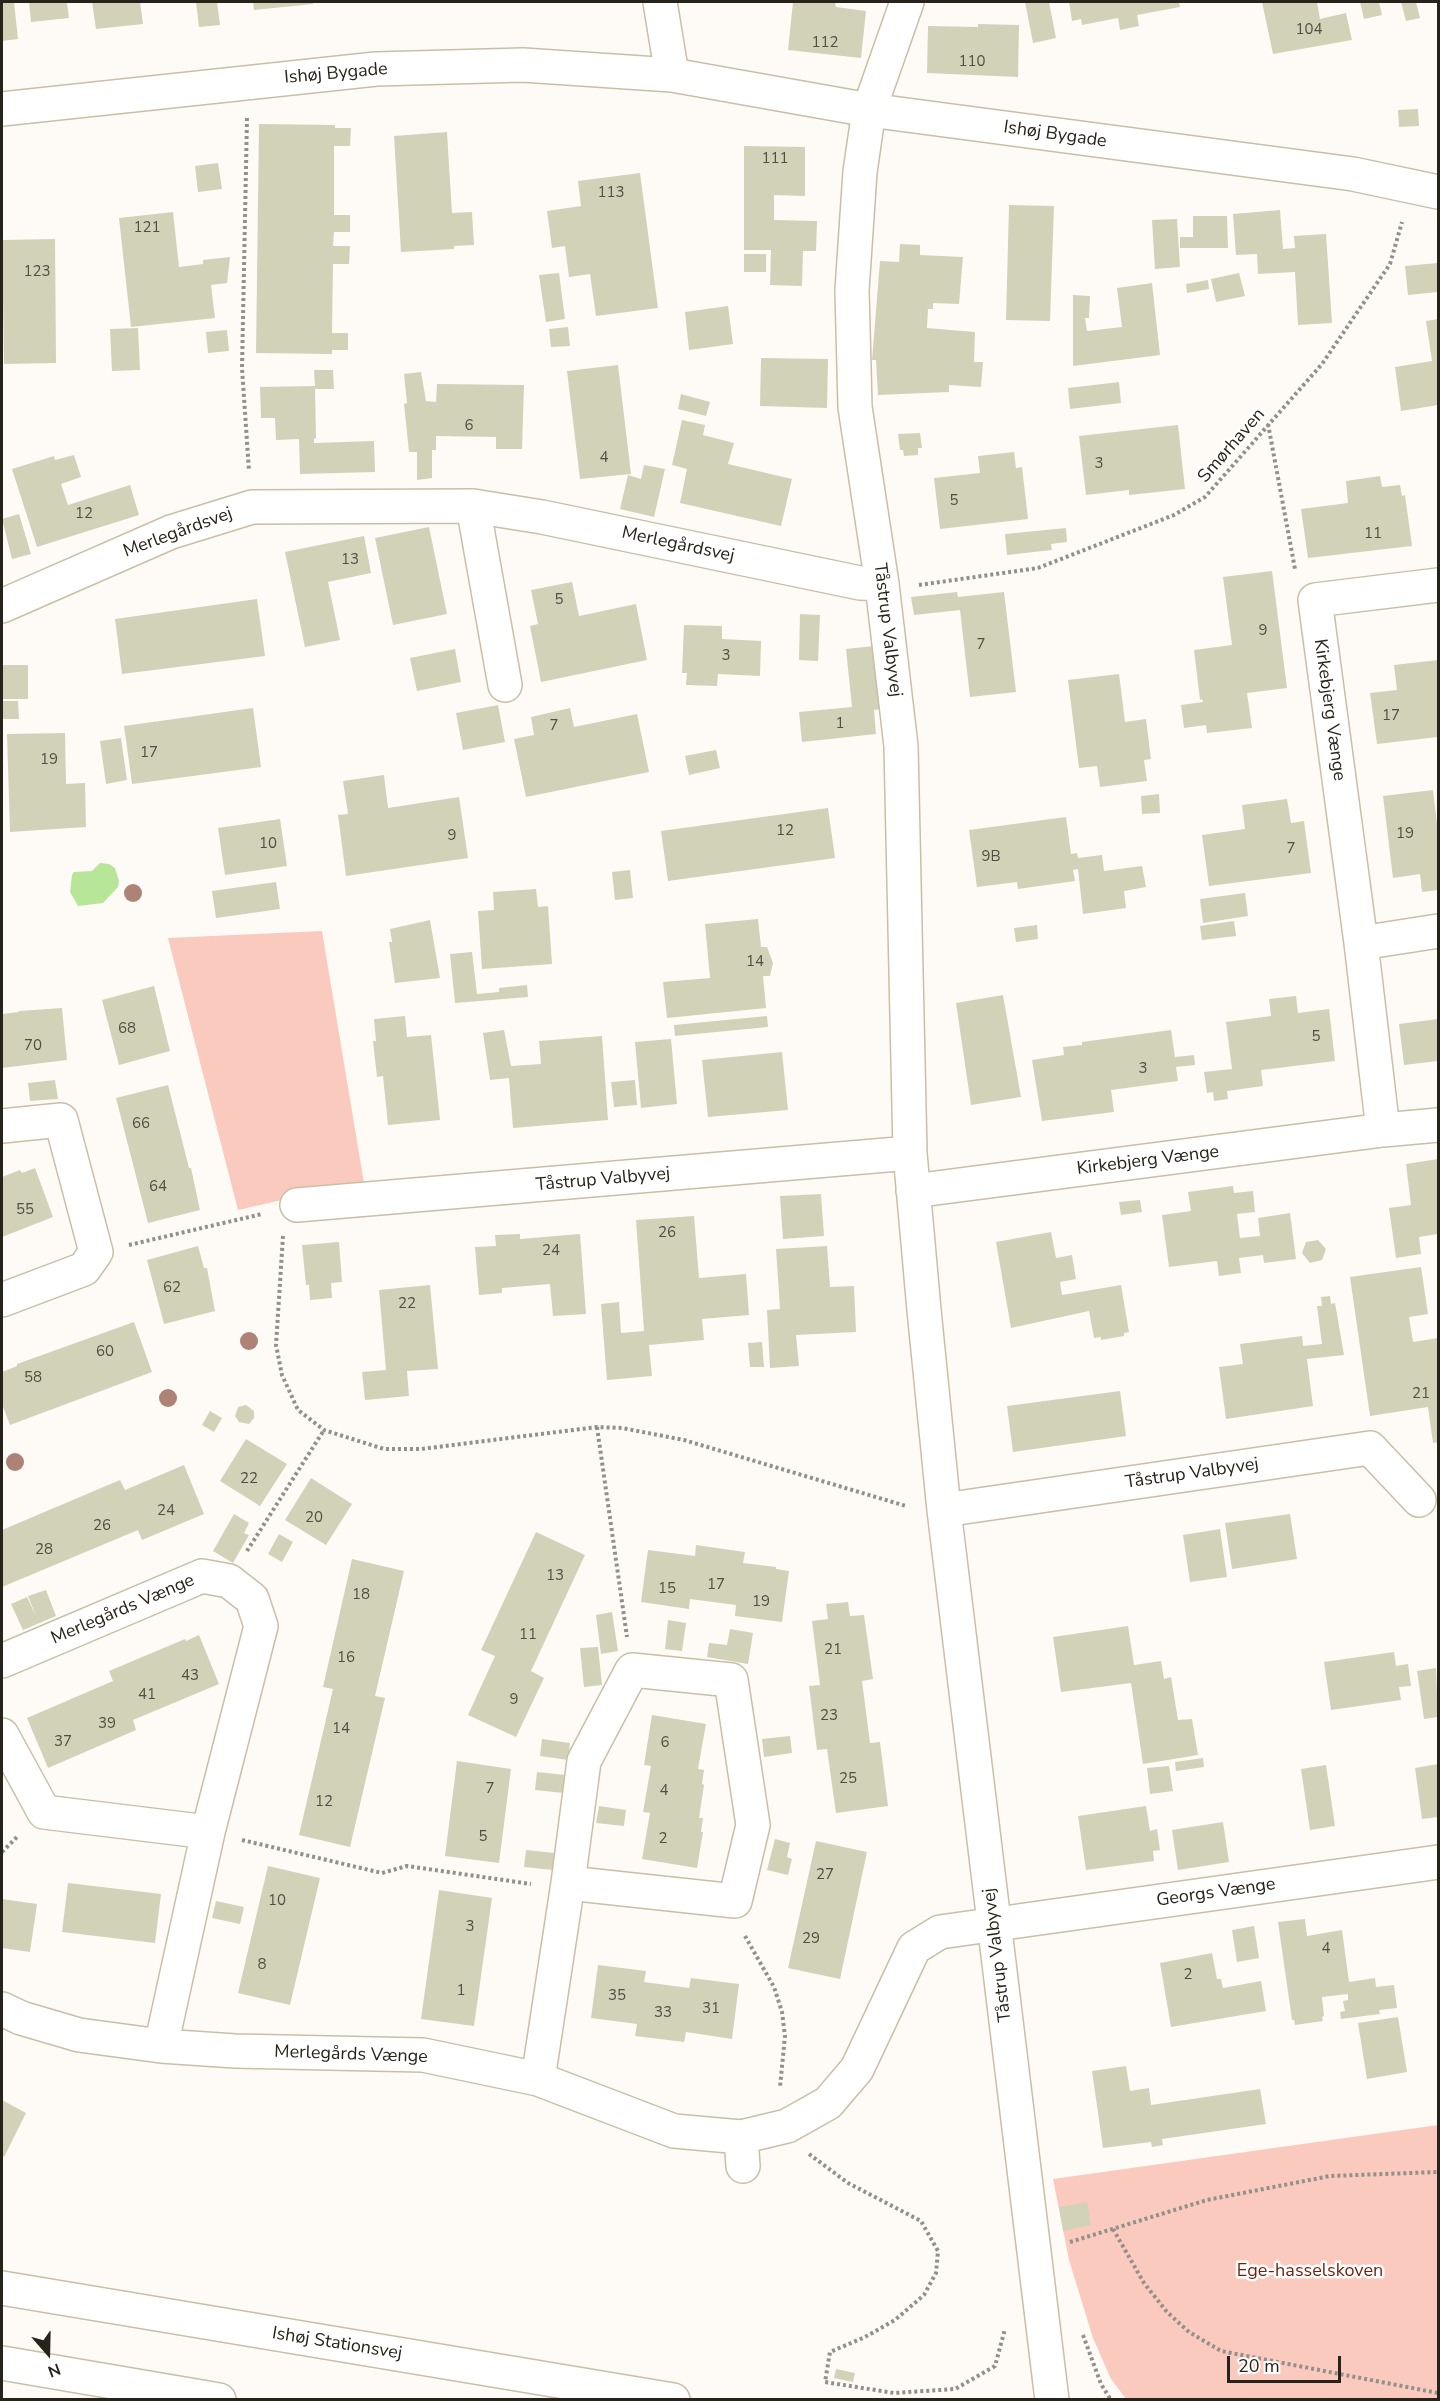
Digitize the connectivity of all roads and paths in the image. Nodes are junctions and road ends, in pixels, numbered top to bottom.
1 (660, 2) edge
2 (907, 2) edge
3 (672, 75) junction
4 (248, 82) junction
5 (2, 109) edge
6 (868, 110) junction
7 (1425, 189) edge
8 (1268, 424) junction
9 (473, 506) junction
10 (252, 507) junction
11 (882, 584) junction
12 (1438, 585) edge
13 (1315, 600) junction
14 (2, 606) edge
15 (505, 685) dead end
16 (1438, 931) edge
17 (1361, 943) junction
18 (1438, 1125) edge
19 (2, 1126) edge
20 (1383, 1131) junction
21 (909, 1153) junction
22 (913, 1191) junction
23 (290, 1207) junction
24 (96, 1252) junction
25 (2, 1300) edge
26 (597, 1427) junction
27 (324, 1430) junction
28 (1419, 1500) dead end
29 (944, 1510) junction
30 (229, 1581) junction
31 (2, 1661) edge
32 (632, 1670) junction
33 (2, 1735) edge
34 (208, 1832) junction
35 (1438, 1862) edge
36 (568, 1883) junction
37 (735, 1901) junction
38 (994, 1924) junction
39 (2, 2009) edge
40 (161, 2046) junction
41 (538, 2079) junction
42 (787, 2126) junction
43 (1438, 2172) edge
44 (1113, 2229) junction
45 (1060, 2245) dead end
46 (2, 2288) edge
47 (1007, 2324) dead end
48 (1080, 2325) dead end
49 (2, 2363) edge
50 (1438, 2392) edge
51 (219, 2400) edge
52 (673, 2400) edge
53 (1052, 2400) edge
54 (1111, 2400) edge

1 - 3 street
2 - 6 street, Tåstrup Valbyvej
3 - 4 street, Ishøj Bygade
3 - 6 street, Ishøj Bygade
4 - 5 street, Ishøj Bygade
4 - 10 path
6 - 7 street, Ishøj Bygade
6 - 11 street, Tåstrup Valbyvej
7 - 8 path, Smørhaven
8 - 11 path, Smørhaven
8 - 13 path
9 - 10 street, Merlegårdsvej
9 - 11 street, Merlegårdsvej
9 - 15 street
10 - 14 street, Merlegårdsvej
11 - 21 street, Tåstrup Valbyvej
12 - 13 street
13 - 17 street, Kirkebjerg Vænge
16 - 17 street
17 - 20 street, Kirkebjerg Vænge
18 - 20 street, Kirkebjerg Vænge
19 - 24 street
20 - 22 street, Kirkebjerg Vænge
21 - 22 street, Tåstrup Valbyvej
21 - 23 street, Tåstrup Valbyvej
22 - 29 street, Tåstrup Valbyvej
23 - 24 path
23 - 27 path
24 - 25 street
26 - 27 path
26 - 29 path
26 - 32 path
27 - 30 path
28 - 29 street, Tåstrup Valbyvej
29 - 38 street, Tåstrup Valbyvej
30 - 31 street, Merlegårds Vænge
30 - 34 street
32 - 36 street
32 - 37 street
33 - 34 street
34 - 36 path
34 - 40 street
35 - 38 street, Georgs Vænge
36 - 37 street
36 - 41 street
37 - 42 path
38 - 42 street, Merlegårds Vænge
38 - 53 street, Tåstrup Valbyvej
39 - 40 street, Merlegårds Vænge
40 - 41 street, Merlegårds Vænge
41 - 42 street, Merlegårds Vænge
42 - 47 path
43 - 44 path
44 - 45 path
44 - 50 path
46 - 52 street, Ishøj Stationsvej
48 - 54 path
49 - 51 street

